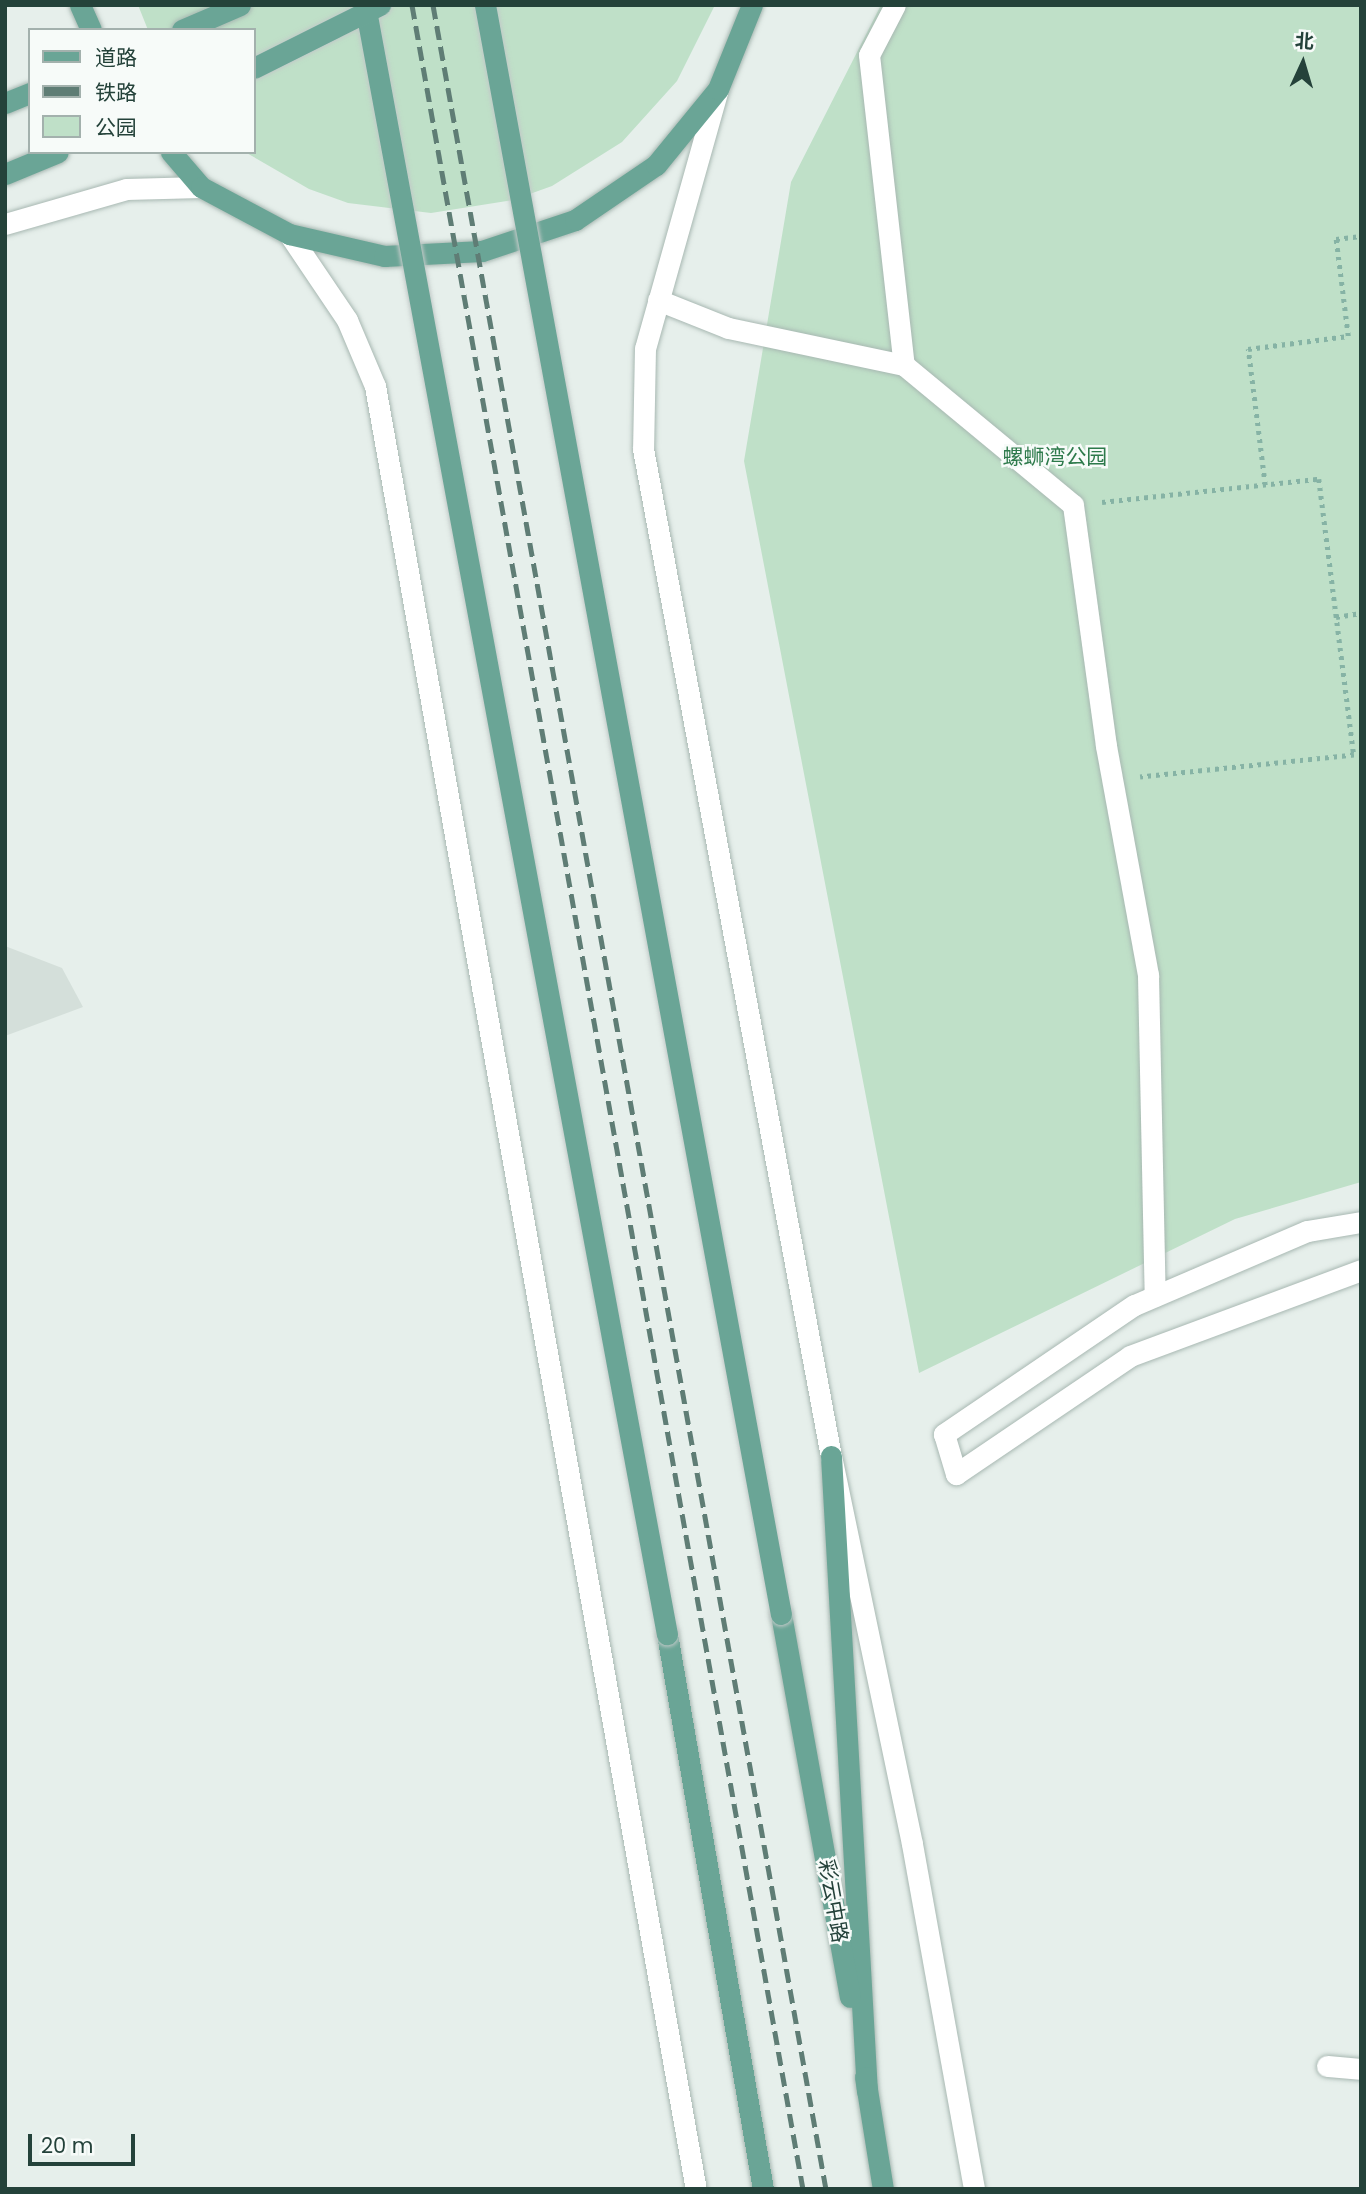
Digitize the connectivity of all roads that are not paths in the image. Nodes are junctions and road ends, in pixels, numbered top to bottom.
1 (80, 5) edge
2 (240, 5) edge
3 (365, 5) edge
4 (380, 5) edge
5 (485, 5) edge
6 (752, 5) edge
7 (895, 5) edge
8 (89, 28) edge
9 (187, 28) edge
10 (256, 67) edge
11 (718, 89) junction
12 (28, 94) edge
13 (5, 103) edge
14 (53, 154) edge
15 (173, 154) edge
16 (5, 174) edge
17 (201, 187) junction
18 (5, 225) edge
19 (289, 234) junction
20 (658, 300) junction
21 (904, 365) junction
22 (1361, 1222) edge
23 (1361, 1269) edge
24 (1155, 1296) junction
25 (831, 1456) junction
26 (1327, 2066) dead end
27 (1361, 2069) edge
28 (867, 2091) junction
29 (696, 2189) edge
30 (763, 2189) edge
31 (883, 2189) edge
32 (974, 2189) edge

1 - 8 main road
2 - 9 main road
3 - 30 main road, bridge
4 - 10 main road, bridge
5 - 28 main road, 彩云中路, bridge
6 - 11 main road
7 - 21 street
11 - 19 main road
11 - 20 street
12 - 13 main road
14 - 16 main road
15 - 17 main road
17 - 18 street
17 - 19 main road
19 - 29 street
20 - 21 street
20 - 25 street
21 - 24 street
22 - 24 street
23 - 24 street
25 - 28 main road
25 - 32 street
26 - 27 street
28 - 31 main road, 彩云中路

